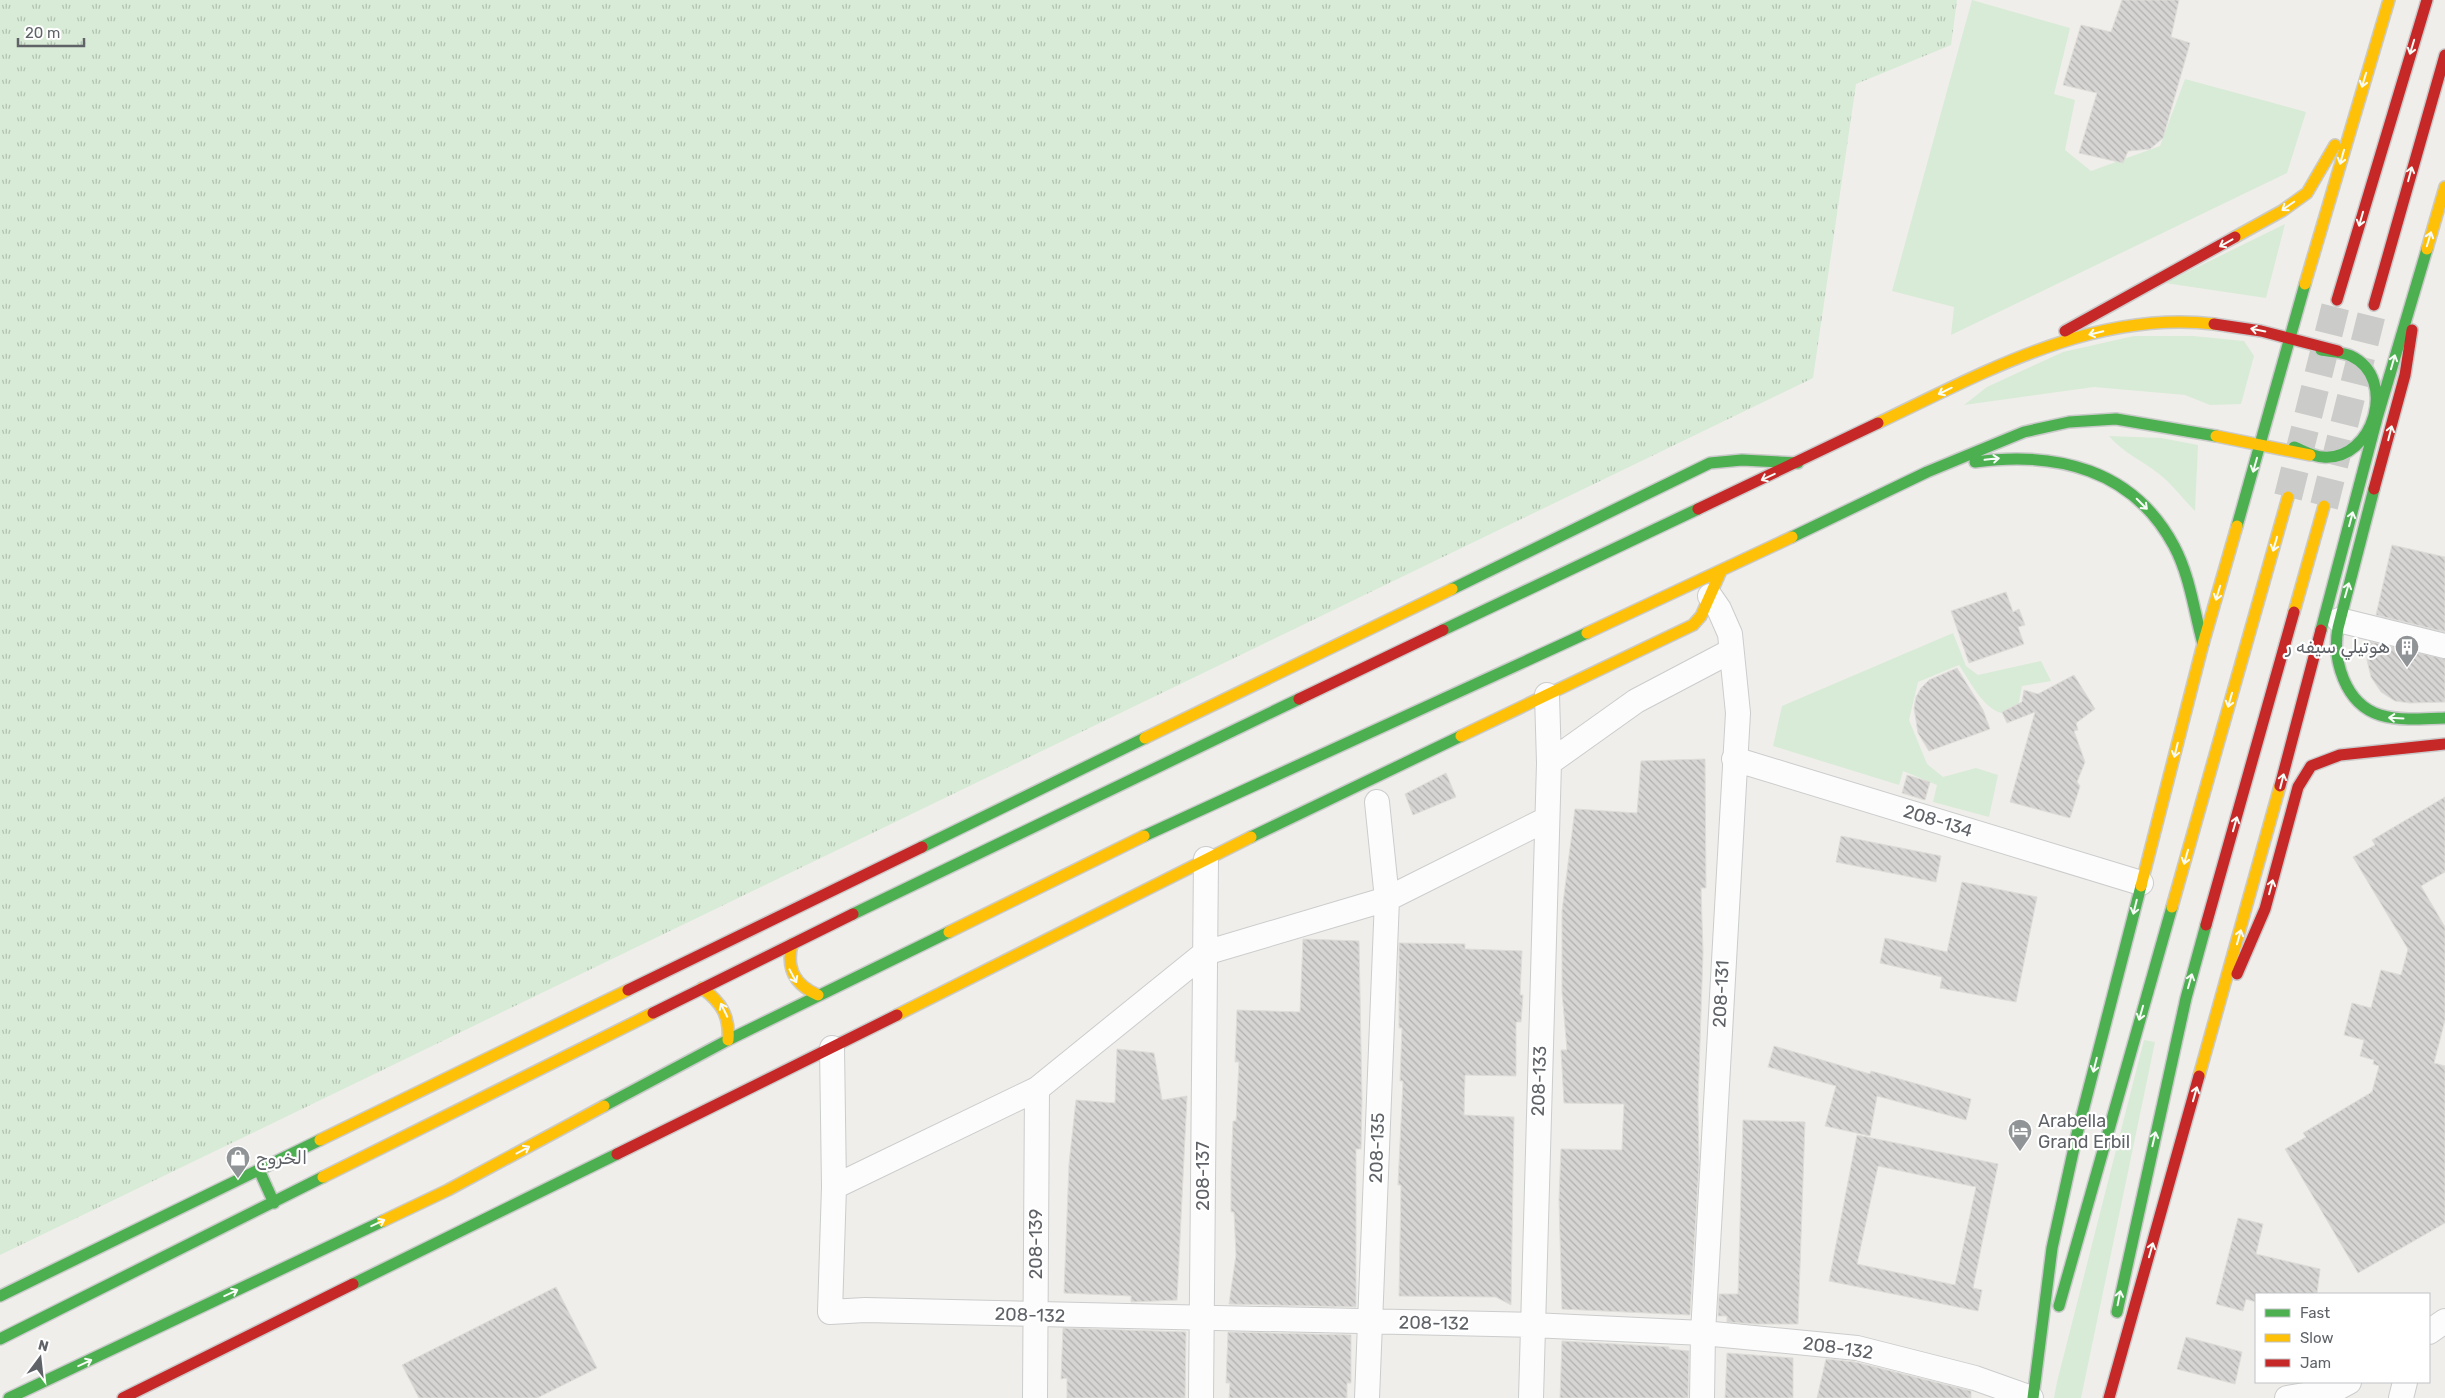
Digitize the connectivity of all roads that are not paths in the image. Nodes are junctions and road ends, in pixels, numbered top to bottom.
1 (2389, 0) edge
2 (2427, 0) edge
3 (2445, 56) edge
4 (2355, 110) junction
5 (2445, 186) edge
6 (2415, 285) junction
7 (2338, 300) tunnel mouth
8 (2374, 305) tunnel mouth
9 (2291, 337) junction
10 (2338, 352) junction
11 (2018, 357) junction
12 (2280, 375) junction
13 (2272, 404) junction
14 (2377, 418) junction
15 (2261, 445) junction
16 (2310, 455) junction
17 (1798, 463) junction
18 (1927, 472) junction
19 (2288, 497) tunnel mouth
20 (2324, 506) tunnel mouth
21 (1721, 571) junction
22 (1710, 596) junction
23 (2339, 620) junction
24 (2203, 644) junction
25 (2445, 646) edge
26 (1731, 651) junction
27 (1547, 695) junction
28 (2445, 718) edge
29 (2445, 744) edge
30 (1734, 759) junction
31 (1549, 764) junction
32 (1377, 802) dead end
33 (1547, 819) junction
34 (1206, 860) junction
35 (2141, 883) junction
36 (1387, 899) junction
37 (792, 944) junction
38 (1205, 954) junction
39 (702, 988) junction
40 (818, 995) junction
41 (2218, 1012) junction
42 (728, 1040) junction
43 (832, 1048) junction
44 (1037, 1089) junction
45 (259, 1170) junction
46 (834, 1187) junction
47 (274, 1203) junction
48 (0, 1296) edge
49 (1036, 1316) junction
50 (1202, 1319) junction
51 (2116, 1320) dead end
52 (2445, 1321) edge
53 (1369, 1322) junction
54 (1532, 1325) junction
55 (2430, 1331) edge
56 (1703, 1333) junction
57 (0, 1339) edge
58 (2113, 1339) dead end
59 (2347, 1383) edge
60 (2404, 1383) edge
61 (9, 1398) edge
62 (123, 1398) edge
63 (1035, 1398) edge
64 (1201, 1398) edge
65 (1367, 1398) edge
66 (1531, 1398) edge
67 (1702, 1398) edge
68 (2032, 1398) edge
69 (2107, 1398) edge
70 (2287, 1398) edge
71 (2401, 1398) edge

1 -> 4 main road
2 -> 7 main road
8 -> 3 main road
4 -> 9 main road
4 -> 11 main road
6 -> 5 main road
14 -> 6 main road
23 -> 6 main road
9 - 10 main road
9 -> 11 main road
9 - 12 main road
10 - 12 main road
10 - 14 main road
11 -> 17 main road
12 - 13 main road
13 - 15 main road
13 - 16 main road
14 - 16 main road
41 -> 14 main road
15 - 16 main road
15 - 18 main road
15 -> 24 main road
17 -> 37 main road
17 - 45 main road
18 - 21 main road
18 -> 24 main road
19 -> 68 main road
51 -> 20 main road
21 - 22 main road
21 - 40 main road
22 - 26 street, 208-131
22 - 27 main road
23 - 25 street
28 -> 23 main road
24 -> 35 main road
26 - 30 street, 208-131
26 - 31 street
27 - 31 street, 208-133
27 - 34 main road
41 -> 29 main road
30 - 35 street, 208-134
30 - 56 street, 208-131
31 - 33 street, 208-133
32 - 36 street, 208-135
33 - 36 street
33 - 54 street, 208-133
34 - 38 street, 208-137
34 - 43 main road
35 -> 68 main road
36 - 38 street
36 - 53 street, 208-135
37 - 39 main road
37 -> 40 main road
38 - 44 street
38 - 50 street, 208-137
42 -> 39 main road
39 - 47 main road
40 - 42 main road
69 -> 41 main road
61 -> 42 main road
43 - 46 street
43 - 62 main road
44 - 46 street
44 - 49 street, 208-139
45 - 47 main road
45 - 48 main road
46 - 49 street, 208-132
47 - 57 main road
49 - 50 street, 208-132
49 - 63 street, 208-139
50 - 53 street, 208-132
50 - 64 street, 208-137
52 - 55 street
53 - 54 street, 208-132
53 - 65 street, 208-135
54 - 56 street, 208-132
54 - 66 street, 208-133
56 - 67 street, 208-131
56 - 68 street, 208-132
58 - 69 main road
59 - 70 street
60 - 71 street

